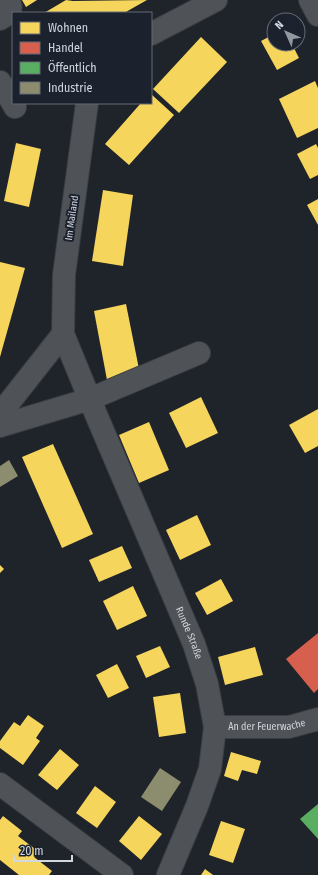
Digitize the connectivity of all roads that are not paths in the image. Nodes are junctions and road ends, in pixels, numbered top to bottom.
1 (8, 0) edge
2 (216, 0) edge
3 (310, 0) edge
4 (318, 14) edge
5 (0, 19) edge
6 (152, 33) edge
7 (0, 82) edge
8 (87, 104) edge
9 (12, 108) edge
10 (63, 334) junction
11 (199, 354) dead end
12 (90, 399) junction
13 (0, 414) edge
14 (0, 426) edge
15 (318, 719) edge
16 (215, 727) junction
17 (0, 784) edge
18 (122, 875) edge
19 (168, 875) edge

1 - 5 street
2 - 6 street
3 - 4 street
7 - 9 street
8 - 10 street, Im Mailand
10 - 12 street, Im Mailand
10 - 13 street
11 - 12 street
12 - 14 street
12 - 16 street, Runde Straße
15 - 16 street, An der Feuerwache
16 - 19 street, Runde Straße
17 - 18 street

